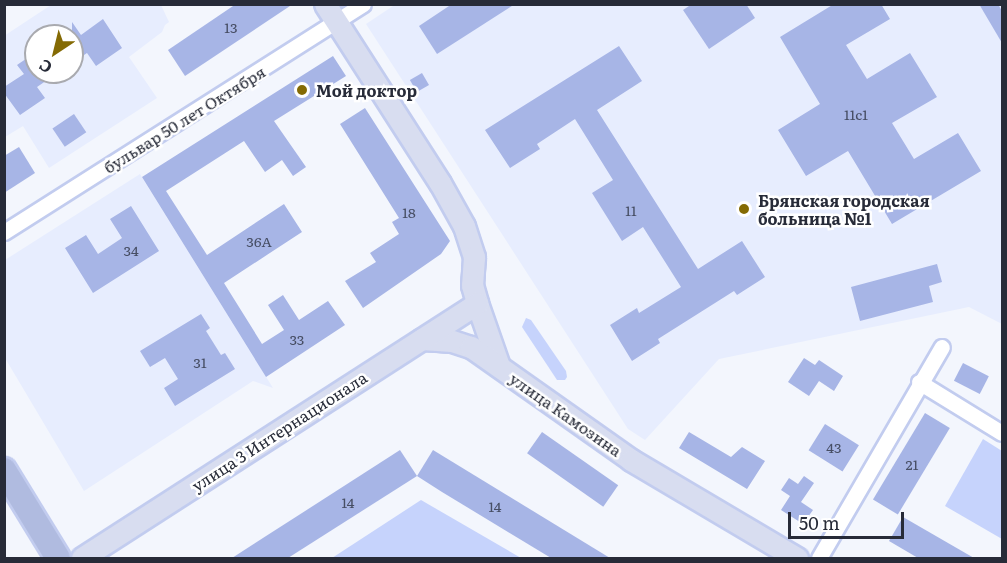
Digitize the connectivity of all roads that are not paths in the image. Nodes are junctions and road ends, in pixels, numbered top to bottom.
1 (363, 4) edge
2 (331, 13) edge
3 (4, 232) edge
4 (477, 303) junction
5 (422, 339) junction
6 (942, 347) dead end
7 (499, 366) junction
8 (919, 382) junction
9 (1002, 433) edge
10 (4, 470) edge
11 (58, 558) edge
12 (82, 558) edge
13 (797, 558) edge
14 (819, 558) edge

1 - 2 street, бульвар 50 лет Октября
2 - 3 street, бульвар 50 лет Октября
2 - 4 street, улица Камозина
4 - 5 street, улица 3 Интернационала
4 - 7 street, улица Камозина
5 - 7 street
5 - 12 street, улица 3 Интернационала
6 - 8 street
7 - 13 street, улица Камозина
8 - 9 street
8 - 14 street
10 - 11 main road

